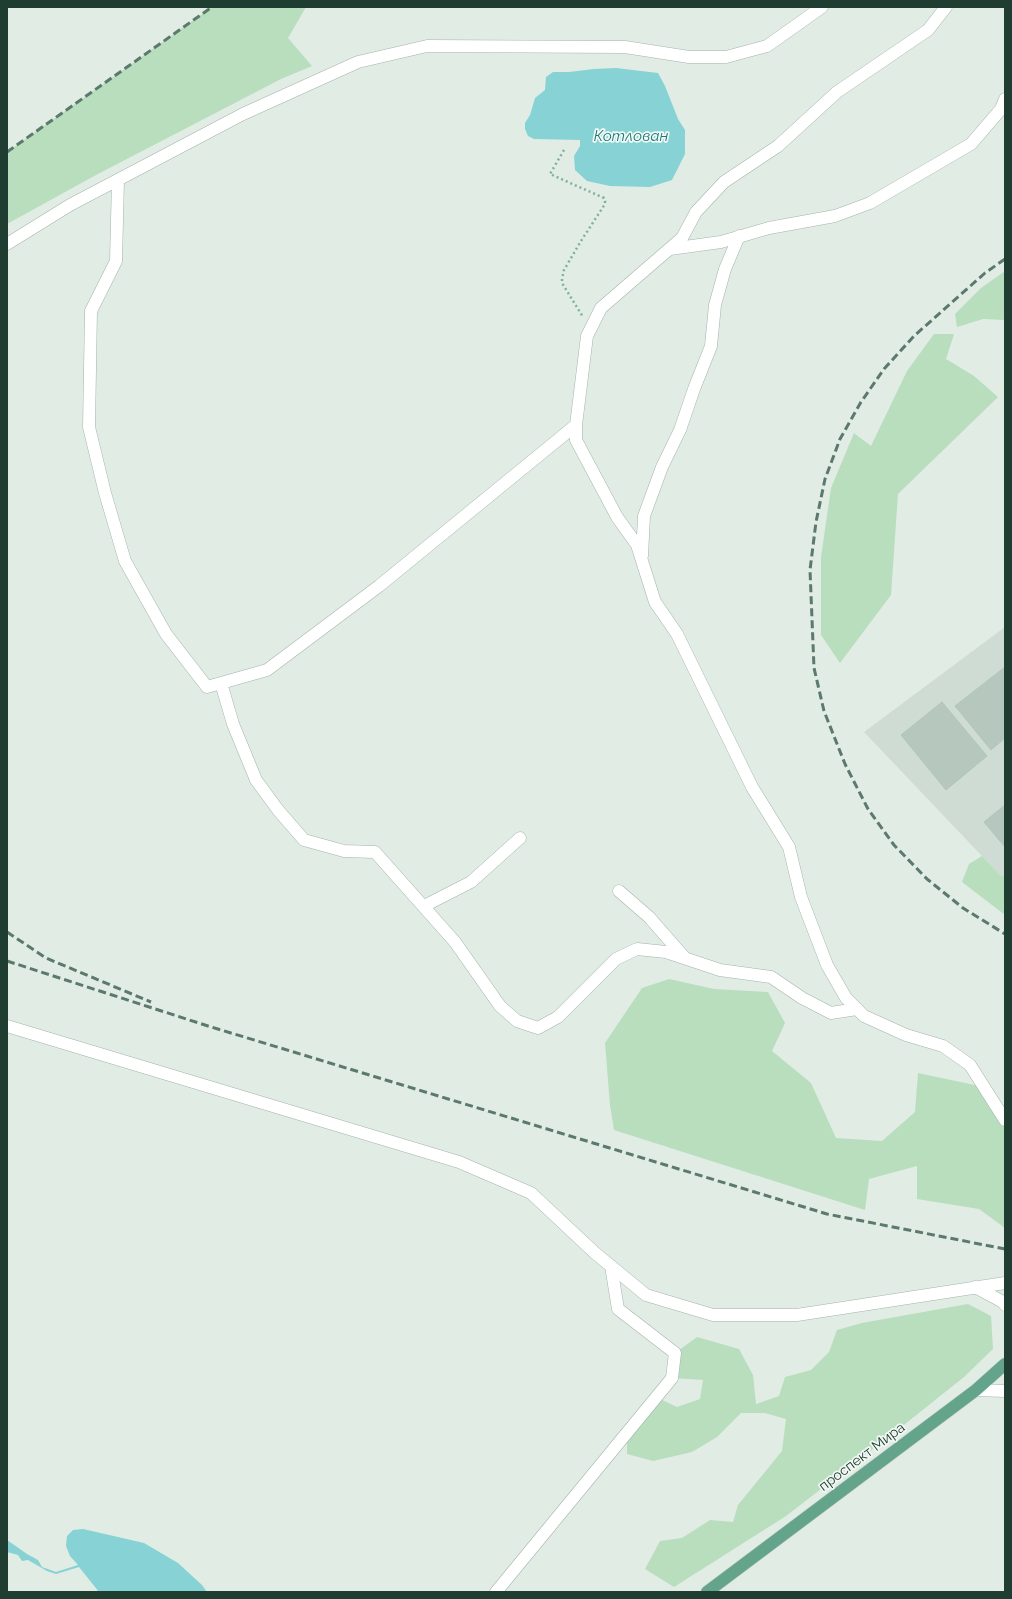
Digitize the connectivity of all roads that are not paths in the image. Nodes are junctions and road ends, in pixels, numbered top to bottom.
1 (822, 7) edge
2 (946, 7) edge
3 (1004, 104) edge
4 (118, 180) junction
5 (739, 236) junction
6 (7, 244) edge
7 (670, 249) junction
8 (576, 425) junction
9 (642, 560) junction
10 (221, 683) junction
11 (520, 838) dead end
12 (620, 891) dead end
13 (424, 906) junction
14 (685, 958) junction
15 (857, 1009) junction
16 (7, 1026) edge
17 (1005, 1120) edge
18 (611, 1266) junction
19 (1005, 1283) edge
20 (975, 1287) junction
21 (1005, 1305) edge
22 (1005, 1364) edge
23 (976, 1390) junction
24 (1005, 1391) edge
25 (496, 1592) edge
26 (707, 1592) edge

1 - 4 street
2 - 7 street
3 - 5 street
4 - 6 street
4 - 10 street
5 - 7 street
5 - 9 street
7 - 8 street
8 - 9 street
8 - 10 street
9 - 15 street
10 - 13 street
11 - 13 street
12 - 14 street
13 - 14 street
14 - 15 street
15 - 17 street
16 - 18 street
18 - 20 street
18 - 25 street
19 - 20 street
20 - 21 street
22 - 23 main road, проспект Мира
23 - 24 street
23 - 26 main road, проспект Мира

